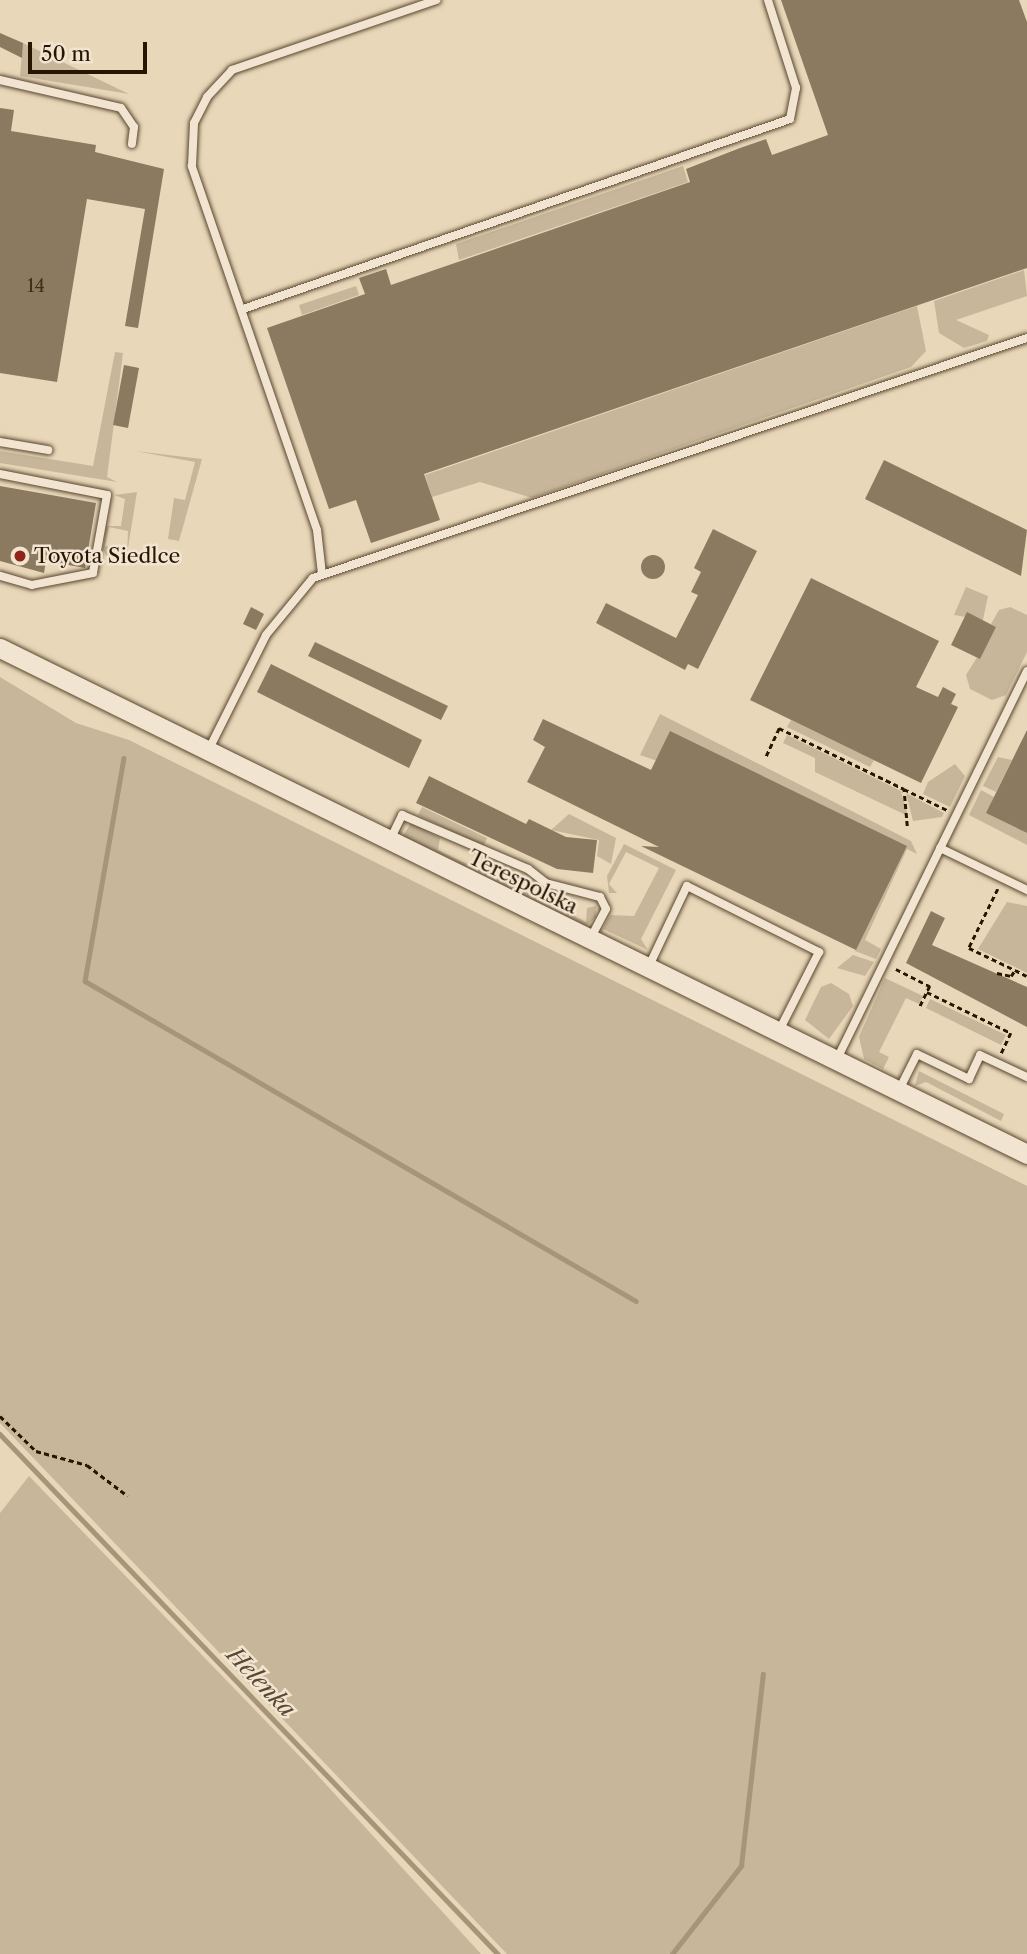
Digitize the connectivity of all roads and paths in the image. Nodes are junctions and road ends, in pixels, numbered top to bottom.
1 (436, 0) edge
2 (768, 0) edge
3 (0, 80) edge
4 (132, 144) dead end
5 (243, 309) junction
6 (1027, 338) edge
7 (0, 443) edge
8 (48, 450) dead end
9 (0, 474) edge
10 (322, 574) junction
11 (0, 576) edge
12 (0, 648) edge
13 (1027, 671) edge
14 (208, 752) junction
15 (766, 755) dead end
16 (904, 789) junction
17 (956, 814) junction
18 (906, 826) dead end
19 (389, 842) junction
20 (940, 848) junction
21 (1003, 878) junction
22 (1027, 890) edge
23 (589, 940) junction
24 (883, 963) junction
25 (648, 968) junction
26 (1015, 970) junction
27 (998, 973) dead end
28 (1027, 976) edge
29 (927, 992) junction
30 (919, 1009) dead end
31 (779, 1031) junction
32 (837, 1059) junction
33 (996, 1063) junction
34 (1027, 1077) edge
35 (899, 1090) junction
36 (1027, 1154) edge
37 (0, 1416) edge
38 (128, 1496) dead end

1 - 5 lane
2 - 5 lane
3 - 4 lane
5 - 10 lane
6 - 10 lane
7 - 8 lane
9 - 11 lane
10 - 14 lane
12 - 14 street, Terespolska
13 - 17 lane
14 - 19 street, Terespolska
15 - 16 path
16 - 17 path
16 - 18 path
17 - 20 lane
19 - 23 street, Terespolska
19 - 23 lane
20 - 21 lane
20 - 24 lane
21 - 22 lane
21 - 26 path
23 - 25 street, Terespolska
24 - 29 path
24 - 32 lane
25 - 31 street, Terespolska
25 - 31 lane
26 - 27 path
26 - 28 path
29 - 30 path
29 - 33 path
31 - 32 street, Terespolska
32 - 35 street, Terespolska
33 - 34 lane
33 - 35 lane
35 - 36 street, Terespolska
37 - 38 path

